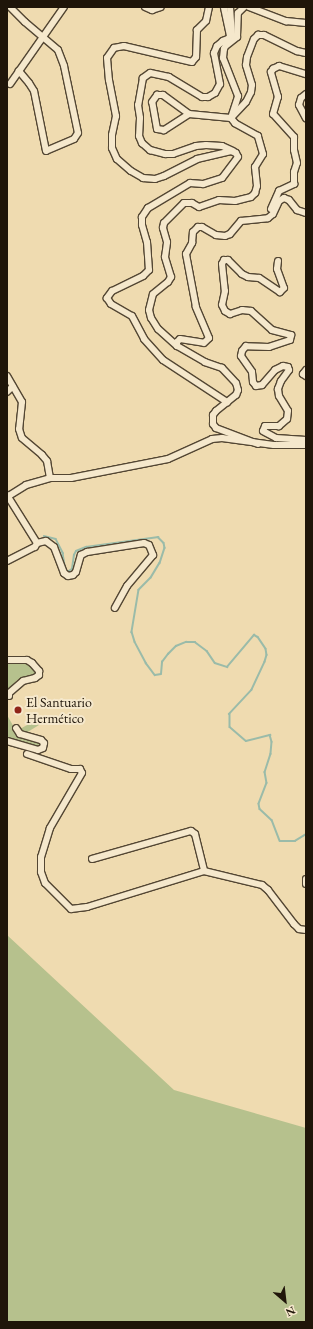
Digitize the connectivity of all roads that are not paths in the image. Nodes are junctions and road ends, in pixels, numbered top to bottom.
1 (10, 7) edge
2 (64, 7) edge
3 (145, 7) edge
4 (161, 7) edge
5 (209, 7) edge
6 (224, 7) edge
7 (230, 7) edge
8 (244, 7) edge
9 (249, 7) edge
10 (306, 23) edge
11 (42, 37) junction
12 (230, 38) junction
13 (226, 46) junction
14 (306, 52) edge
15 (19, 71) junction
16 (306, 74) edge
17 (10, 84) dead end
18 (306, 94) edge
19 (189, 114) junction
20 (231, 118) junction
21 (306, 118) edge
22 (234, 152) junction
23 (306, 213) edge
24 (265, 219) junction
25 (278, 261) dead end
26 (177, 346) junction
27 (306, 370) edge
28 (7, 376) edge
29 (306, 376) edge
30 (13, 386) junction
31 (7, 392) edge
32 (227, 402) junction
33 (306, 440) edge
34 (258, 444) junction
35 (306, 445) edge
36 (50, 478) junction
37 (7, 496) edge
38 (37, 543) junction
39 (7, 561) edge
40 (115, 608) dead end
41 (7, 660) edge
42 (9, 696) dead end
43 (16, 728) dead end
44 (7, 741) edge
45 (27, 754) dead end
46 (92, 859) dead end
47 (204, 871) junction
48 (306, 879) edge
49 (306, 884) edge
50 (306, 930) edge

1 - 11 street
2 - 11 street
3 - 4 street
5 - 22 street
6 - 12 street
7 - 12 street
8 - 13 street
9 - 10 street
11 - 15 street
11 - 15 street
12 - 13 street
12 - 22 street
13 - 20 street
14 - 20 street
15 - 17 street
16 - 24 street
18 - 21 street
19 - 19 street
19 - 20 street
20 - 26 street
22 - 32 street
23 - 24 street
24 - 26 street
25 - 33 street
26 - 32 street
27 - 29 street
28 - 30 street
30 - 31 street
30 - 36 street
32 - 34 street
34 - 35 street
34 - 36 street
36 - 37 street
37 - 38 street
38 - 39 street
38 - 40 street
41 - 42 street
43 - 44 street
45 - 47 street
46 - 47 street
47 - 50 street
48 - 49 street

